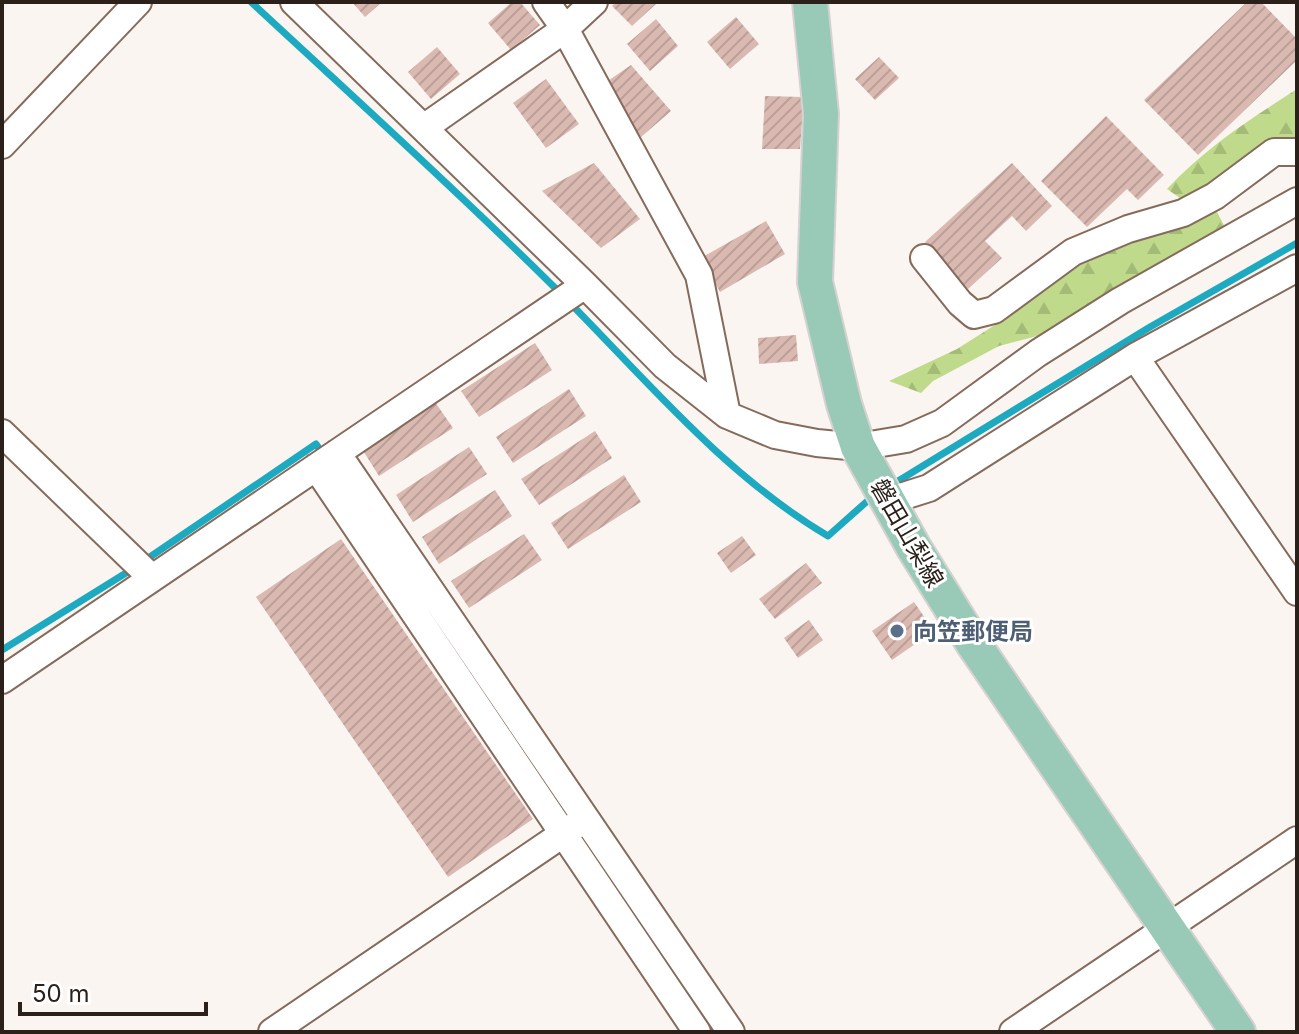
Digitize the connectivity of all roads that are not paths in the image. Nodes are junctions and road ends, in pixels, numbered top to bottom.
1 (138, 2) edge
2 (294, 2) edge
3 (546, 2) edge
4 (594, 2) edge
5 (810, 2) edge
6 (565, 29) junction
7 (425, 127) junction
8 (2, 145) edge
9 (1297, 152) edge
10 (1297, 201) edge
11 (924, 258) dead end
12 (1297, 268) edge
13 (585, 285) junction
14 (1135, 357) junction
15 (727, 415) junction
16 (2, 433) edge
17 (858, 447) junction
18 (326, 460) junction
19 (888, 501) junction
20 (152, 578) junction
21 (1297, 592) edge
22 (2, 680) edge
23 (586, 818) junction
24 (563, 833) junction
25 (1297, 840) edge
26 (1167, 928) junction
27 (272, 1032) edge
28 (697, 1032) edge
29 (731, 1032) edge
30 (1013, 1032) edge
31 (1238, 1032) edge

1 - 8 street
2 - 7 street
3 - 6 street
4 - 6 street
5 - 17 main road, 磐田山梨線
6 - 7 street
6 - 15 street
7 - 13 street
9 - 11 street
10 - 17 street
12 - 14 street
13 - 15 street
13 - 18 street
14 - 19 street
14 - 21 street
15 - 17 street
16 - 20 street
17 - 19 main road, 磐田山梨線
18 - 20 street
18 - 23 street
18 - 24 street
19 - 26 main road, 磐田山梨線
20 - 22 street
23 - 24 street
23 - 29 street
24 - 27 street
24 - 28 street
25 - 26 street
26 - 30 street
26 - 31 main road, 磐田山梨線

